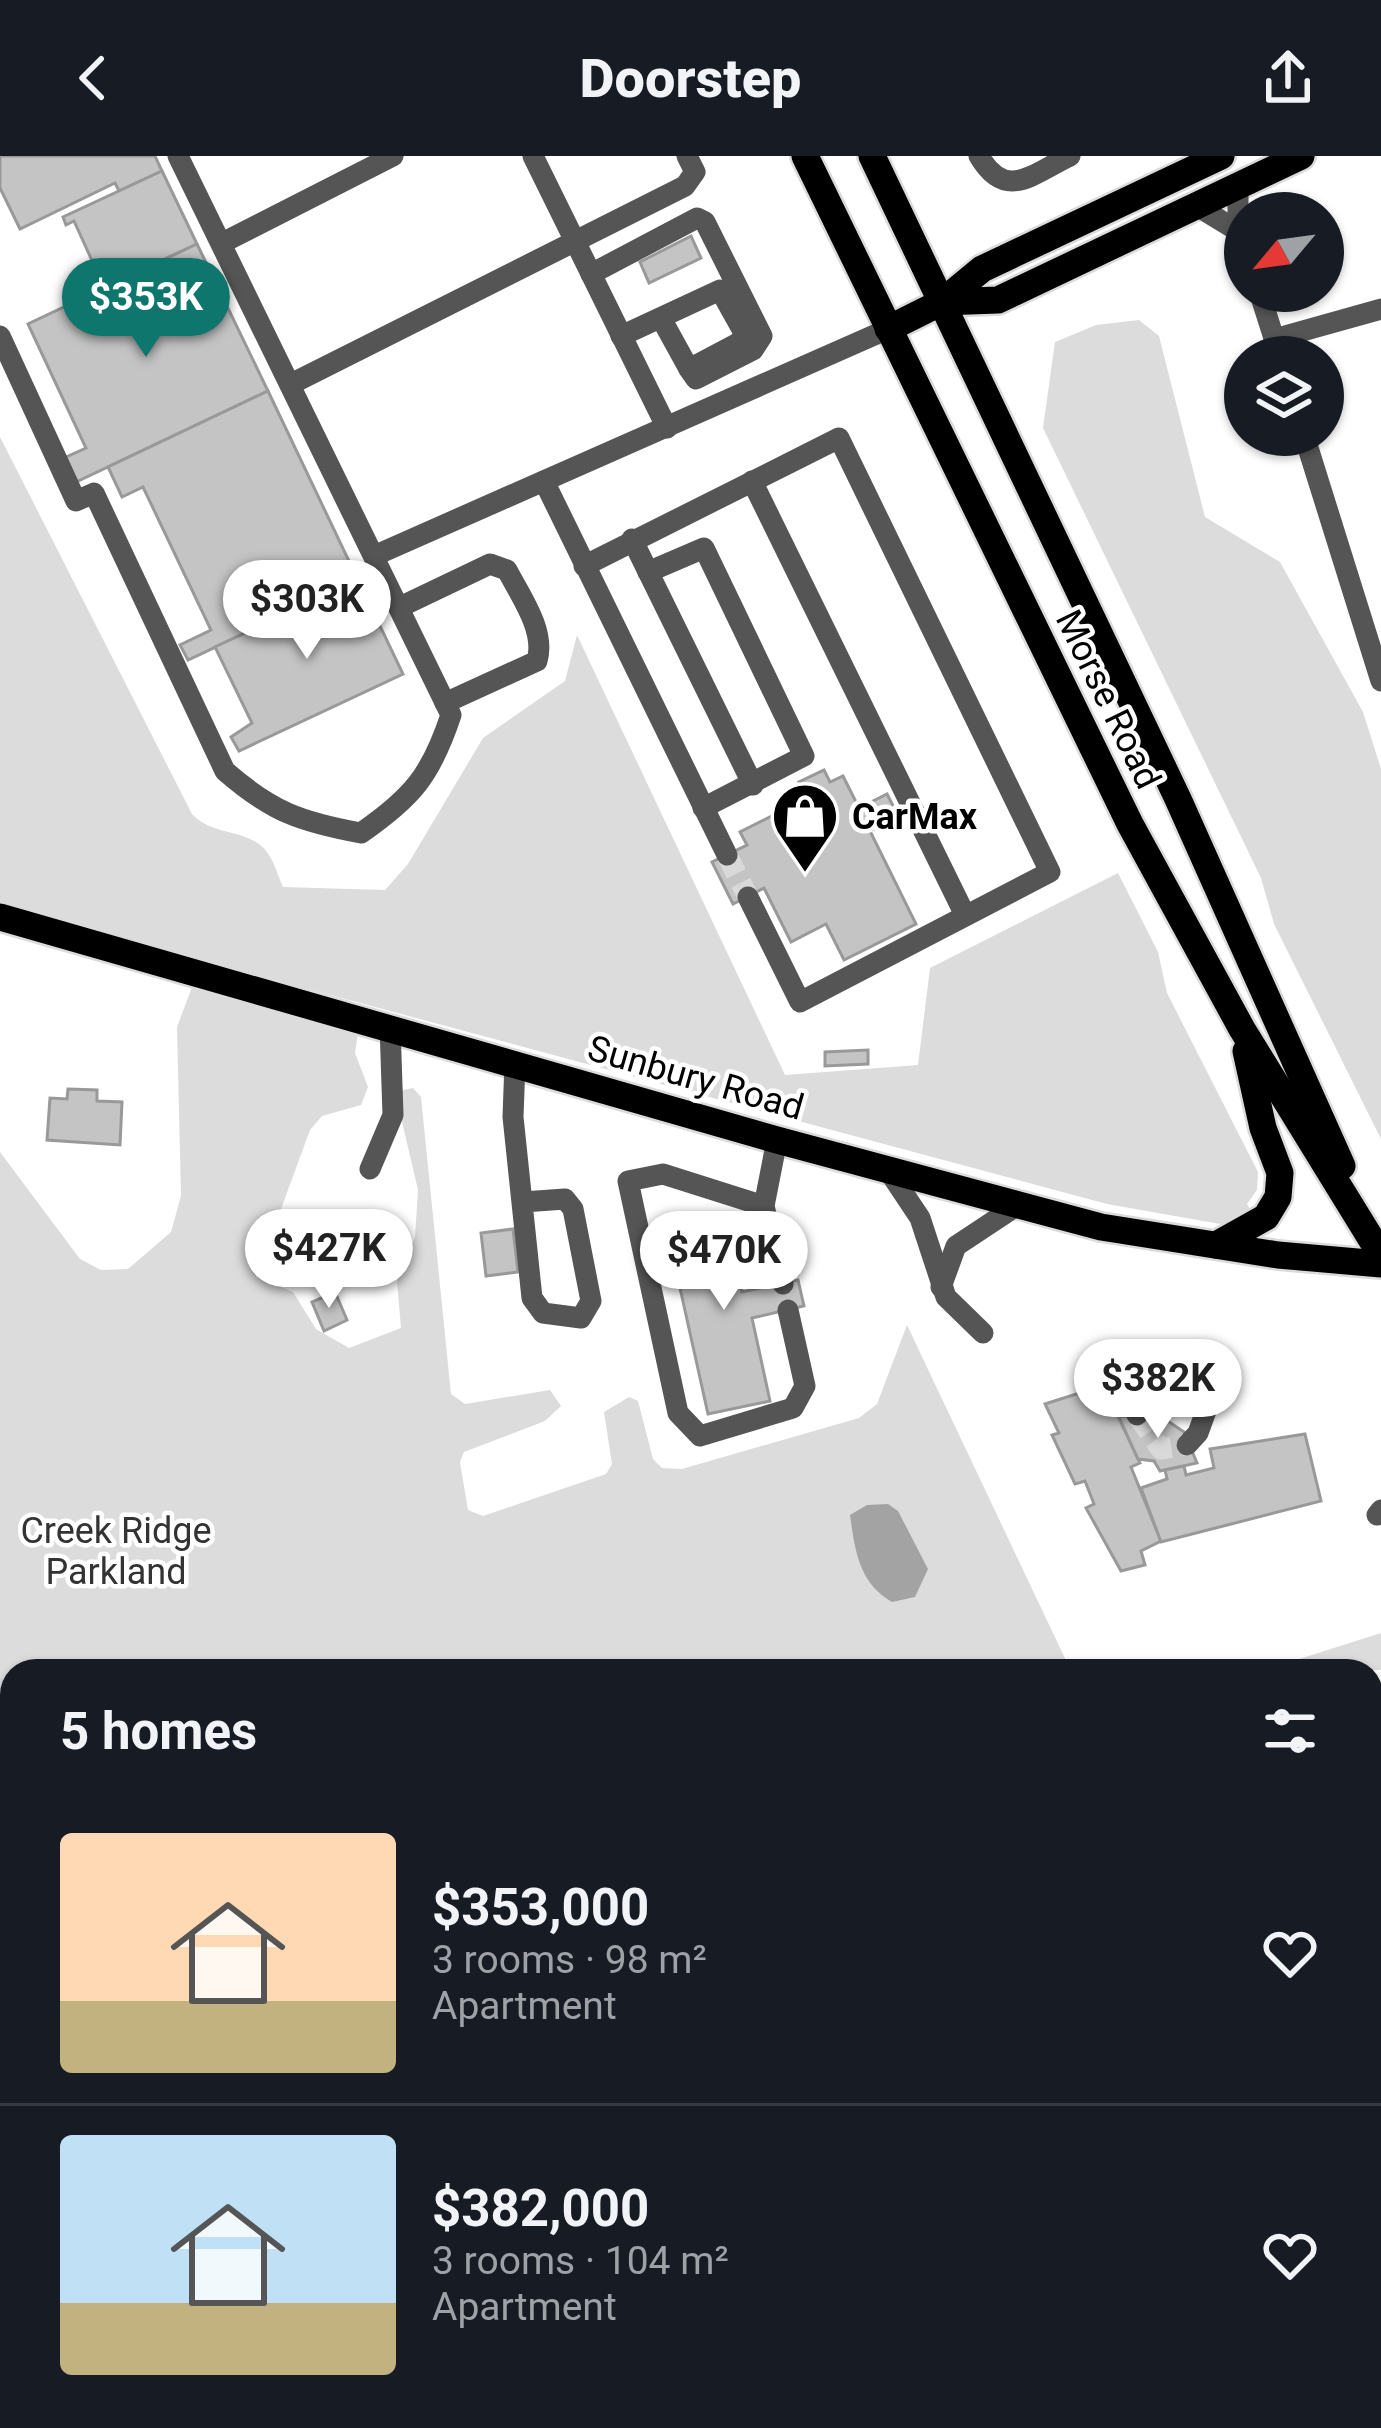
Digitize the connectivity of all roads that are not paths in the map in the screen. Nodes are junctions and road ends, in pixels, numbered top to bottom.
1 (178, 156) edge
2 (393, 156) edge
3 (532, 156) edge
4 (687, 156) edge
5 (805, 156) edge
6 (872, 156) edge
7 (979, 156) edge
8 (1070, 156) edge
9 (1221, 156) edge
10 (1301, 156) edge
11 (1238, 186) junction
12 (1238, 192) edge
13 (1197, 206) junction
14 (1224, 227) edge
15 (222, 243) junction
16 (576, 243) junction
17 (591, 274) junction
18 (942, 302) junction
19 (1381, 309) edge
20 (662, 320) junction
21 (888, 329) junction
22 (0, 336) edge
23 (622, 336) junction
24 (1309, 336) edge
25 (689, 369) junction
26 (291, 384) junction
27 (667, 428) junction
28 (1311, 456) edge
29 (544, 481) junction
30 (752, 481) junction
31 (632, 539) junction
32 (376, 555) junction
33 (584, 566) junction
34 (648, 572) junction
35 (400, 607) junction
36 (1379, 674) edge
37 (445, 704) junction
38 (753, 785) junction
39 (703, 808) junction
40 (727, 855) tunnel mouth
41 (748, 897) tunnel mouth
42 (965, 914) junction
43 (0, 916) edge
44 (390, 1026) junction
45 (1242, 1029) junction
46 (515, 1062) junction
47 (777, 1140) junction
48 (370, 1168) dead end
49 (888, 1170) junction
50 (523, 1202) junction
51 (764, 1205) junction
52 (1018, 1205) junction
53 (1216, 1245) junction
54 (1381, 1257) edge
55 (783, 1284) dead end
56 (941, 1288) junction
57 (788, 1310) dead end
58 (983, 1333) dead end
59 (1117, 1371) dead end
60 (1210, 1400) dead end
61 (1137, 1415) tunnel mouth
62 (1187, 1445) dead end

1 - 15 street
2 - 15 street
3 - 16 street
4 - 16 street
5 - 21 main road, Morse Road
6 - 18 main road, Morse Road
7 - 8 street
9 - 18 main road
10 - 11 main road
11 - 12 street
11 - 13 main road
13 - 14 street
13 - 18 main road
15 - 26 street
16 - 17 street
16 - 26 street
17 - 23 street
17 - 25 street
18 - 21 main road
18 - 54 main road, Morse Road
19 - 24 street
20 - 23 street
20 - 25 street
20 - 25 street
21 - 27 street
21 - 45 main road, Morse Road
22 - 37 street
23 - 27 street
26 - 32 street
27 - 29 street
28 - 36 street
29 - 32 street
29 - 33 street
30 - 31 street
30 - 42 street
30 - 42 street
31 - 33 street
31 - 34 street
32 - 35 street
33 - 39 street
34 - 38 street
34 - 38 street
35 - 37 street
35 - 37 street
38 - 39 street
39 - 40 street
41 - 42 street
43 - 44 main road, Sunbury Road
44 - 46 main road, Sunbury Road
44 - 48 street
45 - 53 main road
45 - 54 main road, Morse Road
46 - 47 main road, Sunbury Road
46 - 50 street
47 - 49 main road, Sunbury Road
47 - 51 street
49 - 52 main road, Sunbury Road
49 - 56 street
50 - 50 street
51 - 55 street
51 - 57 street
52 - 53 main road, Sunbury Road
52 - 56 street
53 - 54 main road, Sunbury Road
56 - 58 street
59 - 61 street
60 - 62 street

